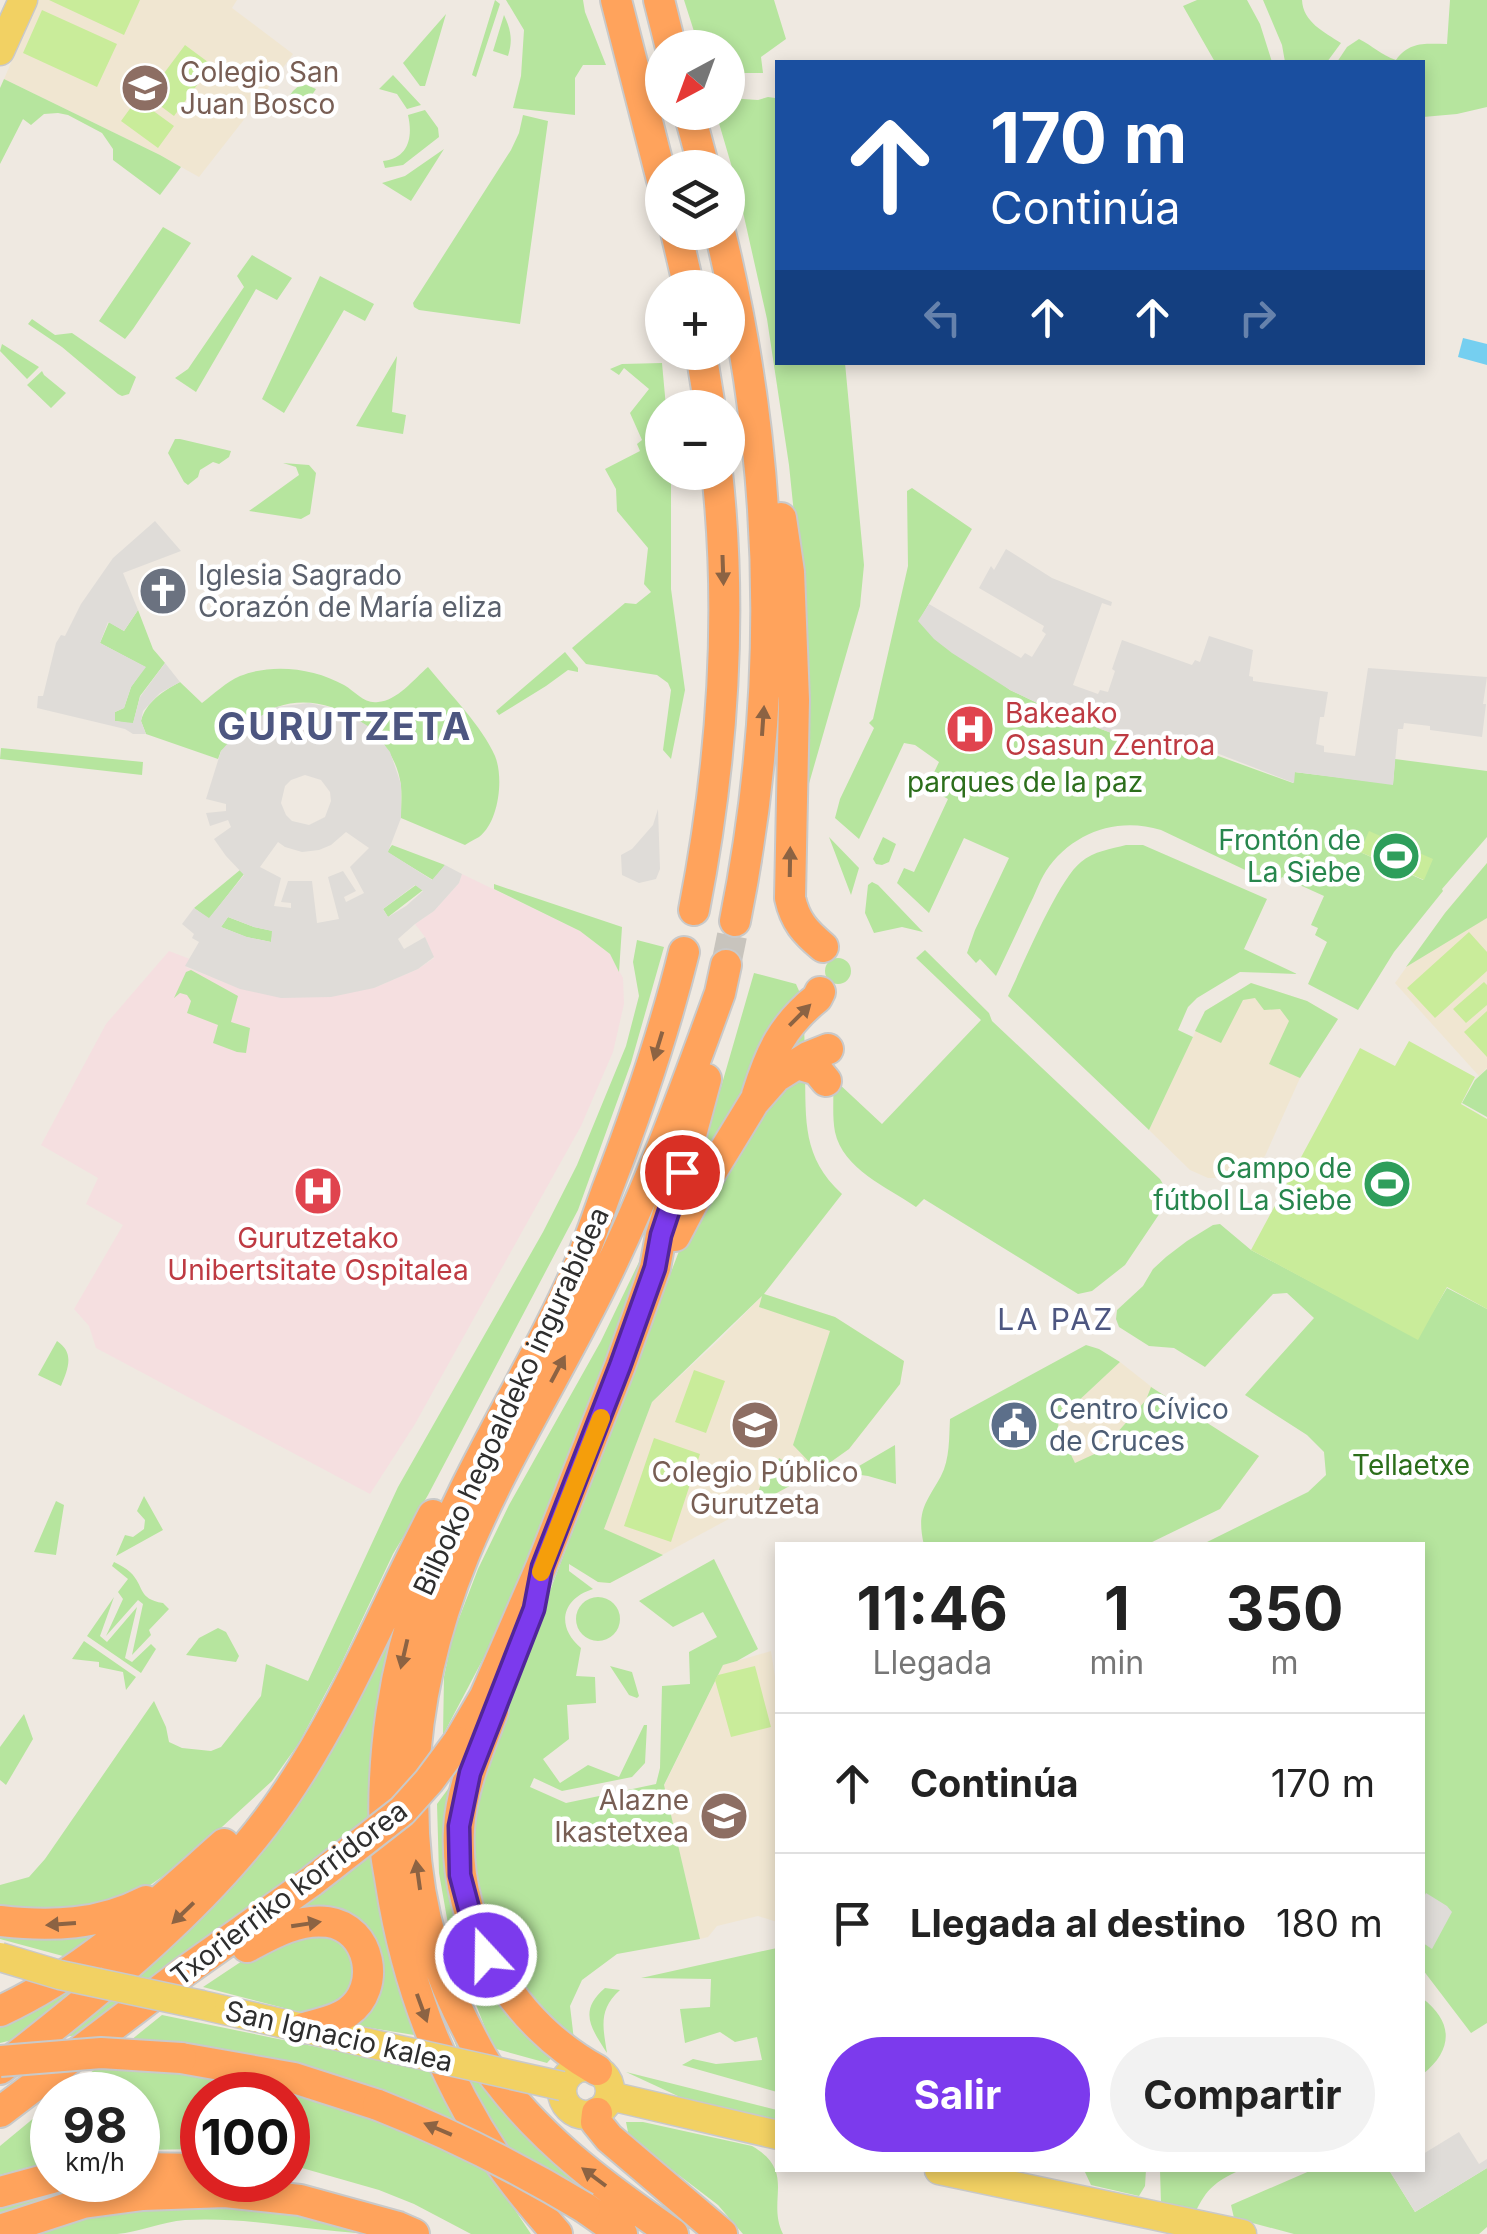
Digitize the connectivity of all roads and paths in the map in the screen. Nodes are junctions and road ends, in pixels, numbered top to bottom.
1 (6, 0) edge
2 (24, 0) edge
3 (616, 0) edge
4 (659, 0) edge
5 (0, 13) edge
6 (666, 30) edge
7 (0, 51) edge
8 (654, 150) edge
9 (724, 250) edge
10 (752, 394) junction
11 (718, 490) edge
12 (694, 910) dead end
13 (736, 921) tunnel mouth
14 (823, 947) dead end
15 (684, 952) dead end
16 (723, 979) joint
17 (820, 992) dead end
18 (828, 1049) dead end
19 (797, 1064) junction
20 (826, 1082) dead end
21 (754, 1102) junction
22 (625, 1144) junction
23 (655, 1268) junction
24 (542, 1567) junction
25 (311, 1756) junction
26 (184, 1880) junction
27 (0, 1922) edge
28 (0, 1957) edge
29 (184, 1972) junction
30 (0, 2010) edge
31 (304, 2028) junction
32 (0, 2060) edge
33 (0, 2069) edge
34 (55, 2072) edge
35 (562, 2086) junction
36 (30, 2091) edge
37 (30, 2092) edge
38 (601, 2093) junction
39 (0, 2112) edge
40 (0, 2127) edge
41 (775, 2134) edge
42 (948, 2172) edge
43 (30, 2184) edge
44 (310, 2185) edge
45 (0, 2192) edge
46 (0, 2230) edge
47 (414, 2234) edge
48 (442, 2234) edge
49 (557, 2234) edge
50 (622, 2234) edge
51 (674, 2234) edge
52 (722, 2234) edge
53 (1242, 2234) edge

1 - 5 main road
2 - 7 main road
3 - 8 highway
4 - 6 highway
9 - 10 highway
13 -> 10 highway
14 -> 10 highway
11 -> 12 highway
15 -> 22 highway, Bilboko hegoaldeko ingurabidea
16 - 23 highway, Txorierriko korridorea
51 -> 16 highway, Bilboko hegoaldeko ingurabidea
21 -> 17 highway
18 - 19 highway
19 - 20 highway
19 - 21 highway
21 - 23 highway
22 - 25 highway, Txorierriko korridorea
22 -> 49 highway, Bilboko hegoaldeko ingurabidea
23 - 24 highway, Txorierriko korridorea
24 - 29 highway, Txorierriko korridorea, bridge
24 - 38 highway
25 - 26 highway
25 -> 33 highway, Txorierriko korridorea
26 -> 27 highway
26 - 30 highway
28 - 31 main road, San Ignacio kalea, bridge
29 -> 31 highway
29 - 34 highway, Txorierriko korridorea
31 - 35 main road, San Ignacio kalea, bridge
50 -> 32 highway, bridge
35 - 38 main road
35 - 38 main road
36 - 39 highway, Txorierriko korridorea
37 - 40 highway
38 - 41 main road
38 - 52 highway
42 - 53 main road
43 - 45 highway
44 - 48 highway
46 - 47 highway

